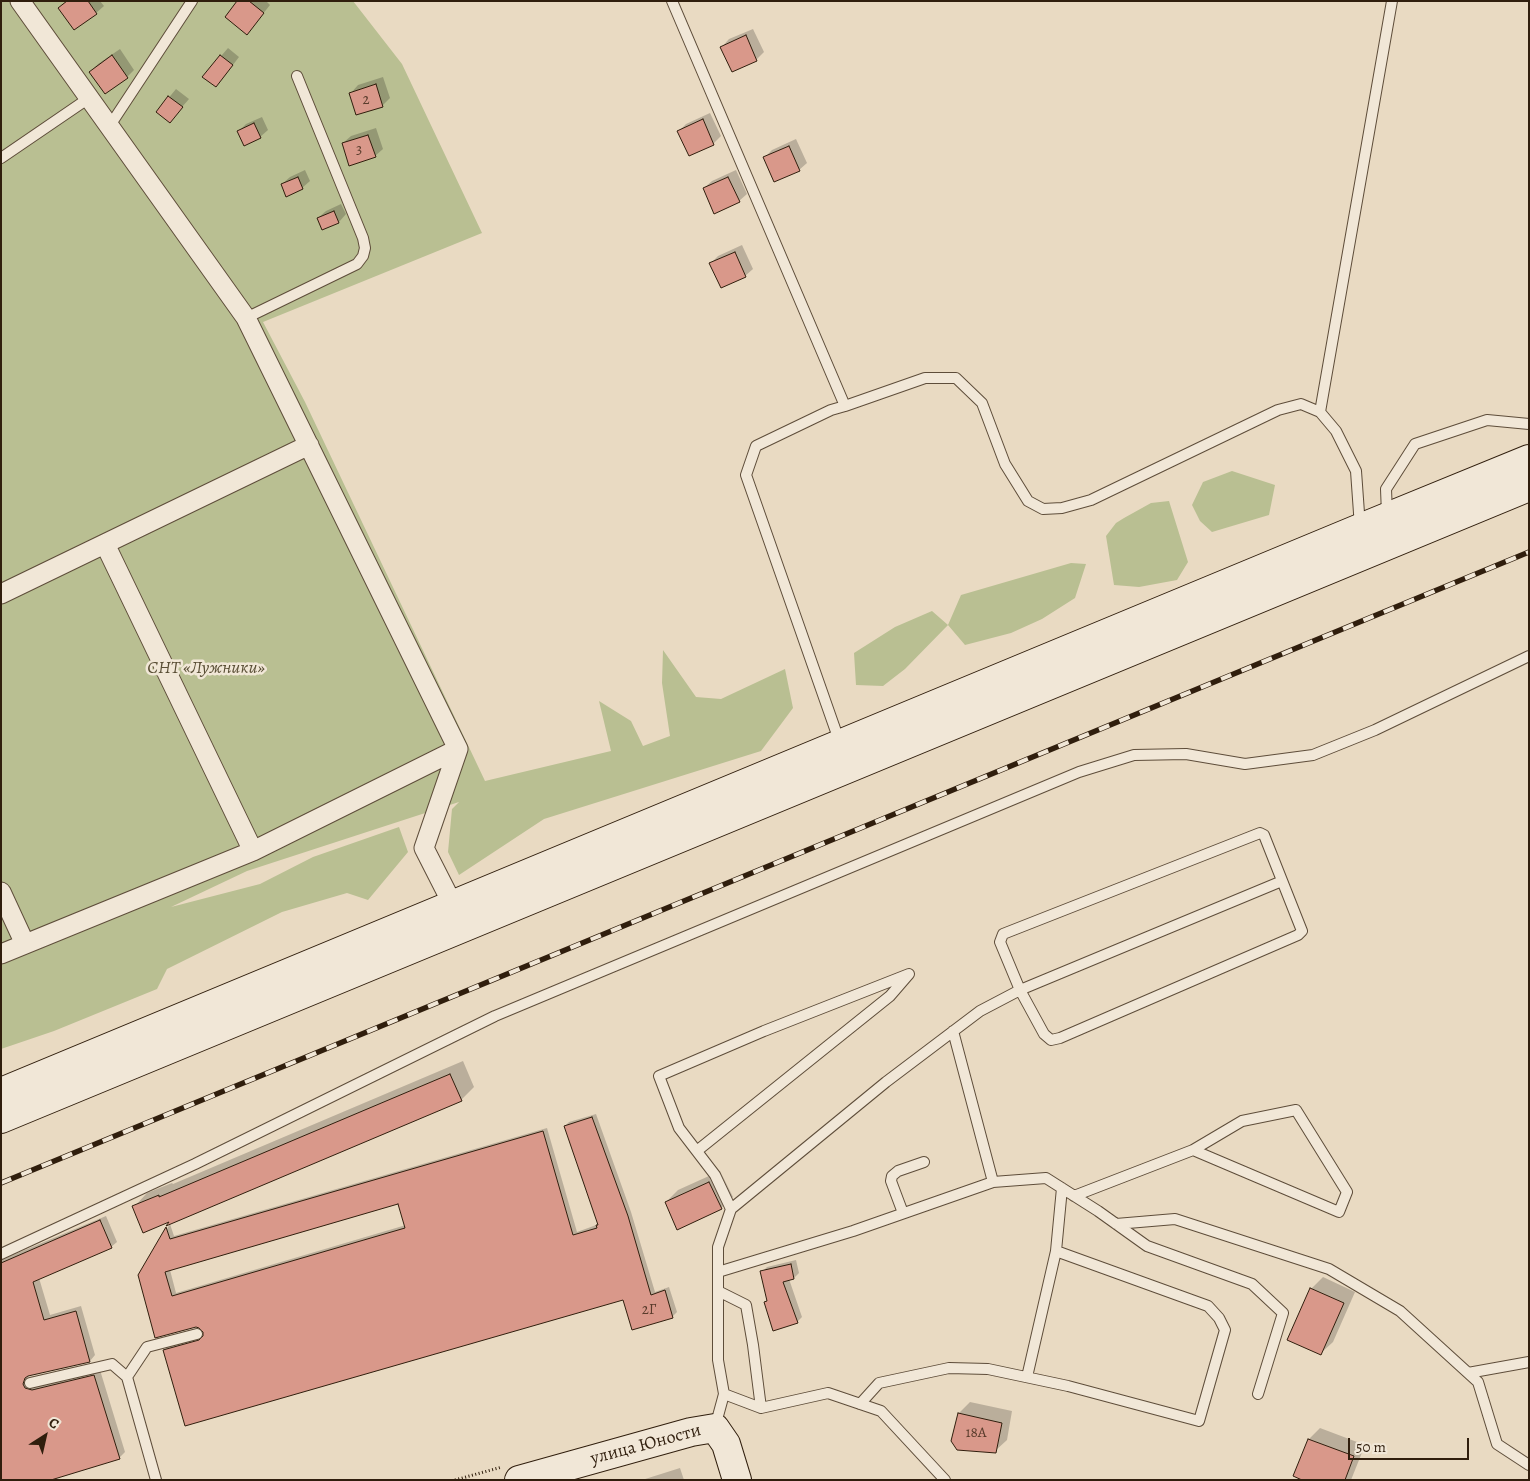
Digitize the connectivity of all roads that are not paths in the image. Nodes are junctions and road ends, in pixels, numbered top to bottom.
1 (20, 1) edge
2 (672, 1) edge
3 (1392, 1) edge
4 (189, 3) edge
5 (297, 76) dead end
6 (89, 98) junction
7 (109, 126) junction
8 (1, 158) edge
9 (246, 318) junction
10 (845, 406) junction
11 (1320, 412) junction
12 (1529, 424) edge
13 (309, 444) junction
14 (1529, 460) edge
15 (1529, 487) edge
16 (1387, 517) junction
17 (1360, 528) junction
18 (105, 544) junction
19 (1, 594) edge
20 (1529, 656) edge
21 (840, 743) junction
22 (458, 750) junction
23 (252, 852) junction
24 (1282, 881) junction
25 (1, 892) edge
26 (454, 905) junction
27 (25, 944) junction
28 (1, 954) edge
29 (1020, 990) junction
30 (953, 1031) junction
31 (1, 1092) edge
32 (1, 1119) edge
33 (698, 1150) junction
34 (1193, 1150) junction
35 (924, 1162) dead end
36 (992, 1182) junction
37 (1062, 1188) junction
38 (1074, 1196) junction
39 (731, 1209) junction
40 (903, 1213) junction
41 (1116, 1224) junction
42 (1056, 1251) junction
43 (1, 1254) edge
44 (718, 1272) junction
45 (718, 1291) junction
46 (197, 1334) dead end
47 (1529, 1362) edge
48 (1468, 1373) junction
49 (127, 1377) junction
50 (1027, 1377) junction
51 (30, 1384) dead end
52 (724, 1394) junction
53 (1258, 1394) dead end
54 (860, 1404) junction
55 (761, 1408) junction
56 (715, 1428) junction
57 (1529, 1465) edge
58 (156, 1480) edge
59 (519, 1480) edge
60 (737, 1480) edge
61 (945, 1480) edge

1 - 6 street
2 - 10 lane
3 - 11 lane
4 - 7 lane
5 - 9 lane
6 - 7 street
6 - 8 lane
7 - 9 street
9 - 13 street
10 - 11 lane
10 - 21 lane
11 - 17 lane
12 - 16 lane
13 - 18 street
13 - 22 street
14 - 16 main road
15 - 32 main road
16 - 17 main road
17 - 21 main road
18 - 19 street
18 - 23 street
20 - 43 lane
21 - 26 main road
22 - 23 street
22 - 26 street
23 - 27 street
24 - 29 lane
24 - 29 lane
24 - 29 lane
25 - 27 street
26 - 31 main road
27 - 28 street
29 - 30 lane
30 - 36 lane
30 - 39 lane
33 - 33 lane
33 - 39 lane
34 - 34 lane
34 - 38 lane
35 - 40 lane
36 - 37 lane
36 - 40 lane
37 - 38 lane
37 - 42 lane
38 - 41 lane
39 - 44 lane
40 - 44 lane
41 - 48 lane
41 - 53 lane
42 - 50 lane
42 - 50 lane
44 - 45 lane
45 - 52 lane
45 - 55 lane
46 - 49 lane
47 - 48 lane
48 - 57 lane
49 - 51 lane
49 - 58 lane
50 - 54 lane
52 - 55 lane
52 - 56 lane
54 - 55 lane
54 - 61 lane
56 - 59 main road, улица Юности
56 - 60 main road

